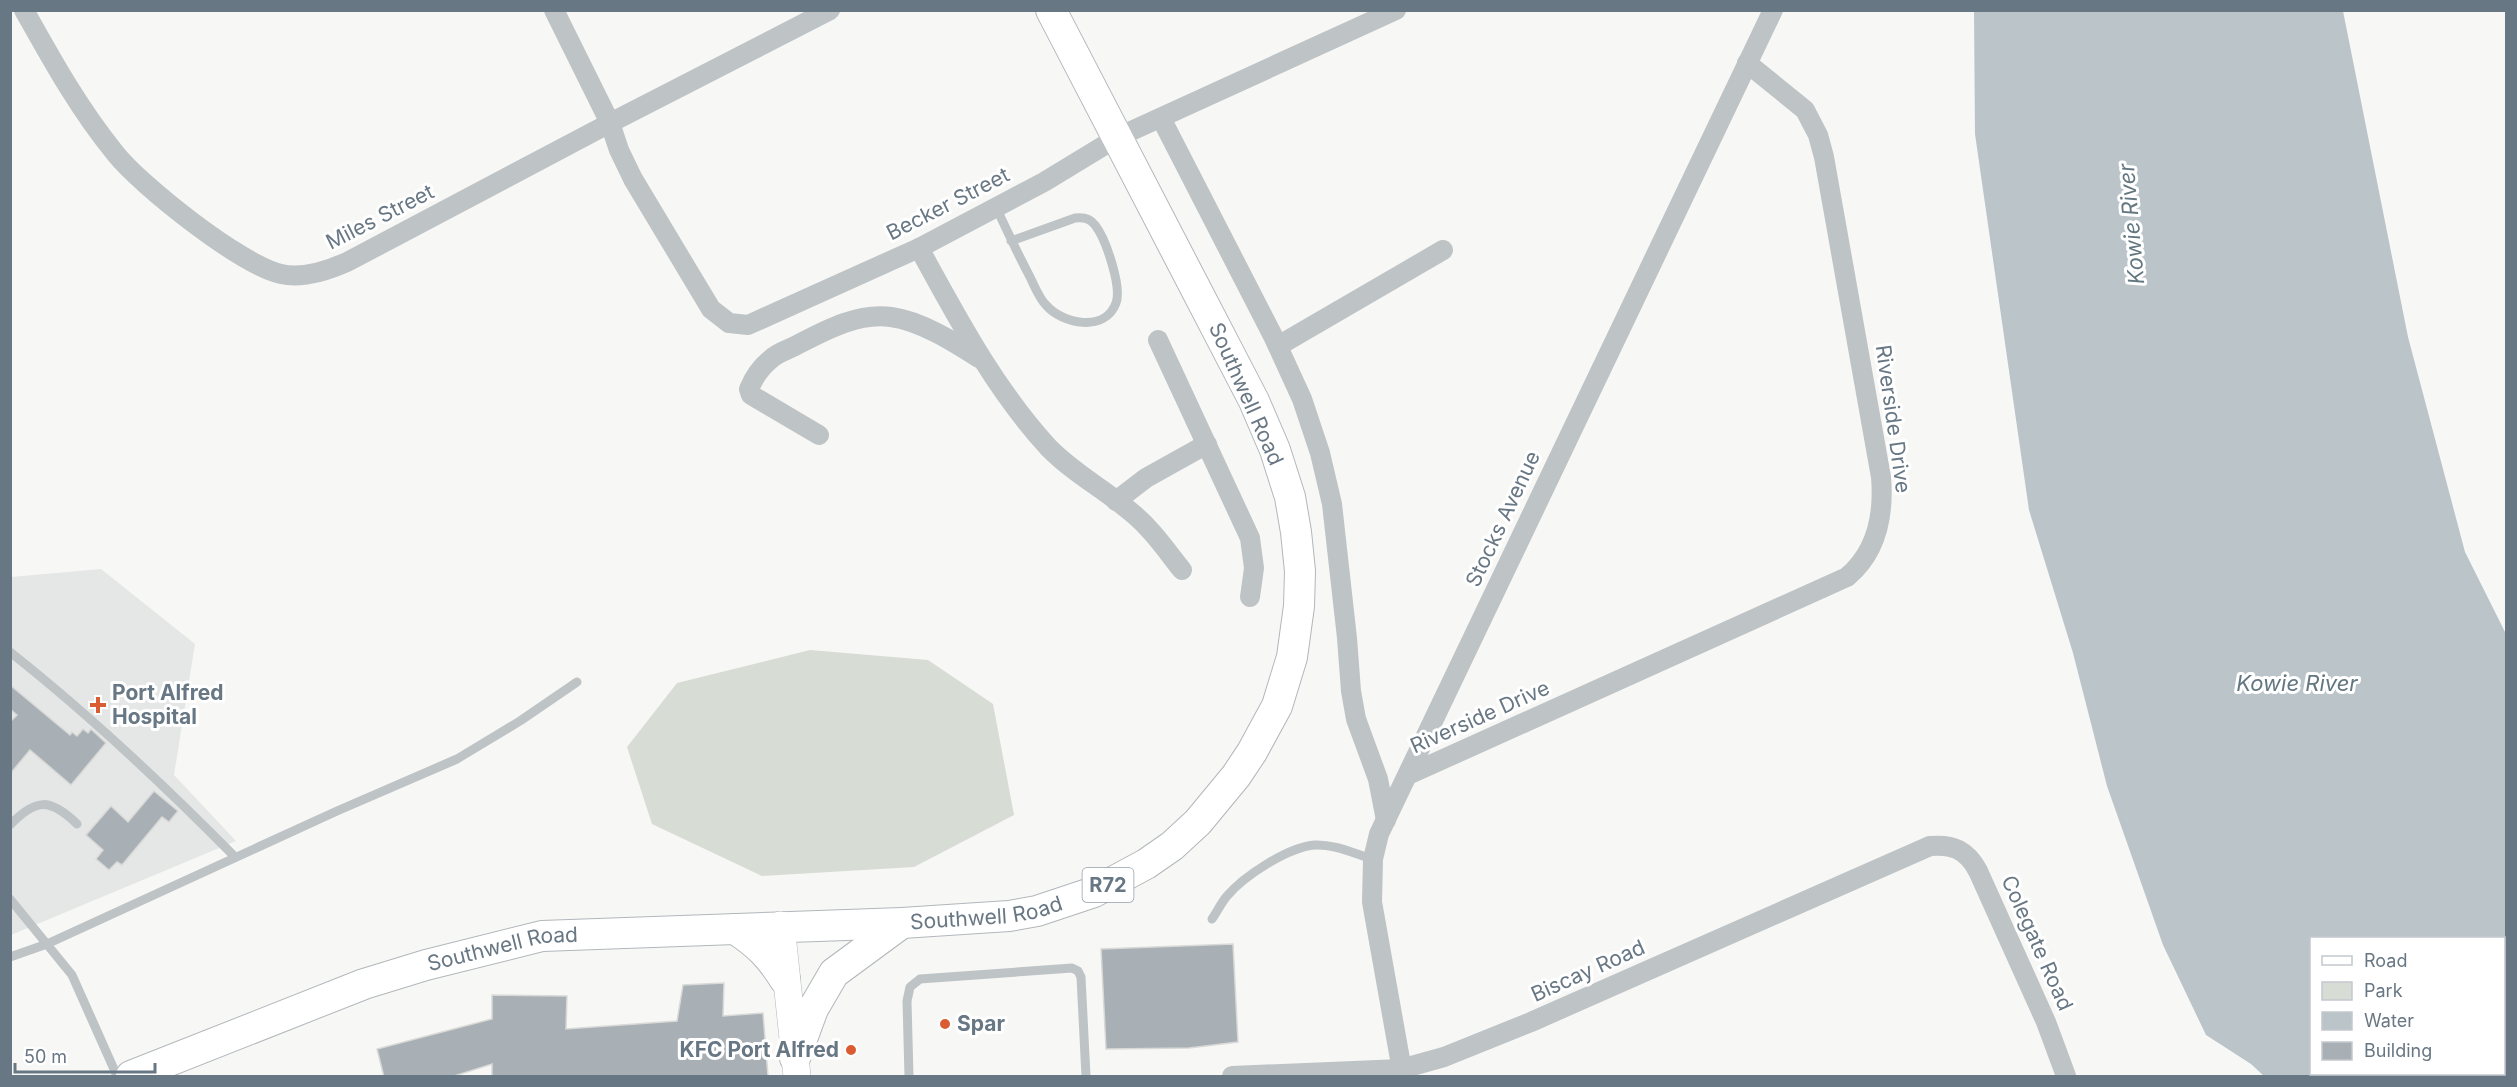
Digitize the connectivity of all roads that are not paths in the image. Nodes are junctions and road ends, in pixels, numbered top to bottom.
1 (24, 10) edge
2 (554, 10) edge
3 (830, 10) edge
4 (1051, 10) edge
5 (1396, 10) edge
6 (1773, 10) edge
7 (1747, 63) junction
8 (1161, 118) junction
9 (610, 123) junction
10 (1118, 137) junction
11 (996, 207) junction
12 (1011, 241) junction
13 (919, 248) junction
14 (1443, 250) dead end
15 (1158, 340) dead end
16 (1278, 345) junction
17 (982, 359) junction
18 (819, 435) dead end
19 (1207, 444) junction
20 (1116, 501) junction
21 (1182, 570) dead end
22 (1250, 597) dead end
23 (10, 652) edge
24 (577, 682) dead end
25 (1408, 775) junction
26 (1386, 820) junction
27 (76, 824) dead end
28 (10, 825) edge
29 (1946, 844) joint
30 (235, 857) junction
31 (1373, 859) junction
32 (10, 899) edge
33 (1212, 919) dead end
34 (902, 923) junction
35 (781, 926) junction
36 (735, 929) junction
37 (47, 944) junction
38 (10, 957) edge
39 (785, 980) junction
40 (796, 1067) edge
41 (1402, 1073) edge
42 (2063, 1076) edge
43 (117, 1077) edge
44 (131, 1077) edge
45 (909, 1077) edge
46 (1086, 1077) edge
47 (1232, 1077) edge

1 - 9 street, Miles Street
2 - 9 street, Becker Street
3 - 9 street, Miles Street
4 - 10 main road, Southwell Road / R72
5 - 8 street, Becker Street
6 - 7 street, Stocks Avenue
7 - 25 street, Stocks Avenue
7 - 25 street, Riverside Drive
8 - 10 street, Becker Street
8 - 16 street
9 - 13 street, Becker Street
10 - 11 street, Becker Street
10 - 34 main road, Southwell Road / R72
11 - 12 lane
11 - 13 street, Becker Street
12 - 12 lane
13 - 17 street
14 - 16 street
15 - 19 street
16 - 26 street
17 - 18 street
17 - 20 street
19 - 20 street
19 - 22 street
20 - 21 street
23 - 30 lane
24 - 30 lane
25 - 26 street, Stocks Avenue
26 - 31 street, Stocks Avenue
27 - 28 lane
29 - 41 street, Biscay Road
29 - 42 street, Colegate Road
30 - 37 lane
31 - 33 lane
31 - 41 street, Stocks Avenue
32 - 37 lane
34 - 35 main road, Southwell Road / R72
34 - 40 main road
35 - 36 main road, Southwell Road / R72
35 - 39 street
36 - 39 main road
36 - 44 main road, Southwell Road / R72
37 - 38 lane
37 - 43 lane
39 - 40 street
41 - 47 street, Biscay Road
45 - 46 lane

